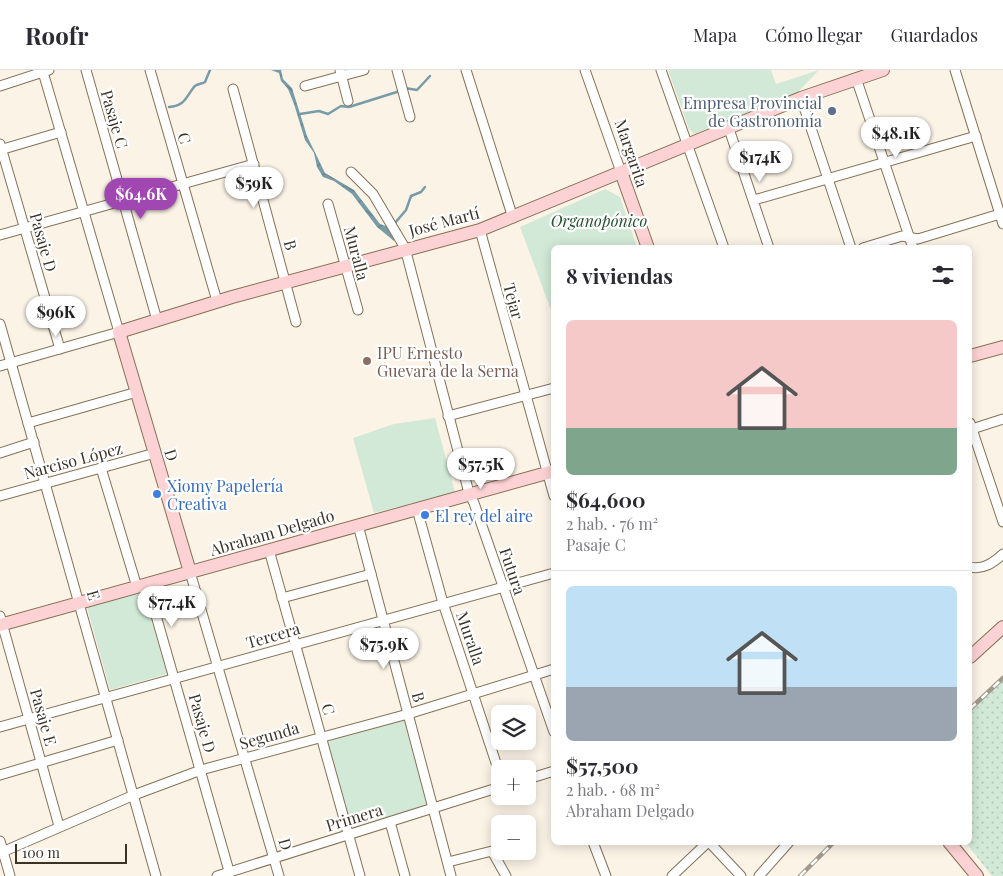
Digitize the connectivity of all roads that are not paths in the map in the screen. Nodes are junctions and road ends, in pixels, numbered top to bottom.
1 (86, 70) edge
2 (150, 70) edge
3 (364, 70) edge
4 (397, 70) edge
5 (466, 70) edge
6 (585, 70) edge
7 (662, 70) edge
8 (883, 70) edge
9 (955, 70) edge
10 (46, 71) edge
11 (341, 73) edge
12 (860, 74) edge
13 (0, 86) edge
14 (306, 86) dead end
15 (233, 90) dead end
16 (801, 98) junction
17 (348, 101) dead end
18 (410, 118) dead end
19 (728, 126) junction
20 (61, 132) junction
21 (976, 136) junction
22 (688, 144) junction
23 (1, 148) edge
24 (885, 162) junction
25 (254, 164) junction
26 (351, 172) dead end
27 (621, 172) junction
28 (828, 179) junction
29 (183, 184) junction
30 (123, 200) junction
31 (754, 200) junction
32 (328, 204) dead end
33 (83, 212) junction
34 (1001, 214) edge
35 (513, 218) junction
36 (1003, 224) edge
37 (25, 228) junction
38 (480, 230) junction
39 (0, 235) edge
40 (912, 243) edge
41 (647, 245) edge
42 (723, 245) edge
43 (768, 245) edge
44 (850, 245) edge
45 (873, 245) edge
46 (405, 248) junction
47 (345, 265) junction
48 (286, 282) junction
49 (217, 301) junction
50 (358, 310) dead end
51 (157, 320) junction
52 (296, 322) dead end
53 (0, 324) edge
54 (119, 332) junction
55 (1003, 347) edge
56 (60, 349) junction
57 (972, 355) edge
58 (11, 362) junction
59 (0, 366) edge
60 (551, 389) edge
61 (137, 392) junction
62 (524, 396) junction
63 (448, 416) junction
64 (1003, 419) edge
65 (28, 423) junction
66 (972, 426) edge
67 (972, 429) edge
68 (34, 442) junction
69 (0, 452) edge
70 (155, 453) junction
71 (101, 468) junction
72 (550, 471) edge
73 (46, 482) junction
74 (469, 493) junction
75 (0, 496) edge
76 (417, 509) junction
77 (1003, 522) edge
78 (358, 525) junction
79 (269, 550) junction
80 (1003, 554) edge
81 (972, 567) edge
82 (190, 572) junction
83 (371, 574) junction
84 (551, 574) edge
85 (142, 585) junction
86 (502, 587) junction
87 (282, 598) junction
88 (80, 602) junction
89 (443, 603) junction
90 (383, 620) junction
91 (1, 622) edge
92 (1003, 627) edge
93 (295, 644) junction
94 (972, 655) edge
95 (218, 666) junction
96 (551, 670) edge
97 (534, 676) junction
98 (174, 678) junction
99 (474, 694) junction
100 (107, 697) junction
101 (408, 714) junction
102 (29, 719) junction
103 (551, 724) edge
104 (0, 727) edge
105 (321, 736) junction
106 (118, 740) junction
107 (244, 758) junction
108 (495, 760) edge
109 (41, 762) junction
110 (201, 770) junction
111 (551, 772) edge
112 (0, 774) edge
113 (536, 777) edge
114 (491, 790) edge
115 (134, 795) junction
116 (434, 808) junction
117 (390, 822) junction
118 (59, 826) junction
119 (348, 834) junction
120 (0, 841) edge
121 (594, 845) edge
122 (705, 845) edge
123 (711, 845) edge
124 (786, 845) edge
125 (952, 845) edge
126 (1, 853) edge
127 (273, 857) junction
128 (0, 862) edge
129 (448, 862) junction
130 (228, 871) junction
131 (10, 875) edge
132 (156, 876) edge
133 (217, 876) edge
134 (279, 876) edge
135 (360, 876) edge
136 (405, 876) edge
137 (451, 876) edge
138 (506, 876) edge
139 (606, 876) edge
140 (672, 876) edge
141 (741, 876) edge
142 (759, 876) edge
143 (978, 876) edge

1 - 30 street, Pasaje C
2 - 29 street, C
3 - 11 street
4 - 18 street
5 - 35 street
6 - 27 street, Margarita
7 - 22 street
8 - 12 street, José Martí
9 - 21 street
10 - 13 street
10 - 20 street, D
11 - 14 street
11 - 17 street
12 - 16 street, José Martí
12 - 24 street
15 - 25 street, B
16 - 19 street, José Martí
16 - 28 street
19 - 22 street, José Martí
19 - 31 street
20 - 23 street
20 - 33 street, D
21 - 24 street
21 - 34 street
22 - 27 street, José Martí
22 - 42 street
23 - 37 street, Pasaje D
24 - 28 street
24 - 40 street
25 - 29 street
25 - 48 street, B
26 - 46 street, Futura
27 - 35 street, José Martí
27 - 41 street, Margarita
28 - 31 street
28 - 44 street
29 - 30 street
29 - 49 street, C
30 - 33 street
30 - 51 street, Pasaje C
31 - 43 street
32 - 47 street, Muralla
33 - 37 street
33 - 54 street, D
34 - 36 street
34 - 40 street
35 - 38 street, José Martí
37 - 39 street
37 - 56 street, Pasaje D
38 - 46 street, José Martí
38 - 62 street, Tejar
40 - 45 street
46 - 47 street, José Martí
46 - 63 street, Futura
47 - 48 street, José Martí
47 - 50 street, Muralla
48 - 49 street, José Martí
48 - 52 street, B
49 - 51 street, José Martí
51 - 54 street, José Martí
53 - 58 street, E
54 - 56 street, José Martí
54 - 61 street, D
55 - 57 street
56 - 58 street, José Martí
58 - 59 street, José Martí
58 - 65 street, E
60 - 62 street
61 - 65 street
61 - 70 street, D
62 - 63 street
62 - 72 street, Tejar
63 - 74 street, Futura
64 - 66 street
65 - 68 street, E
67 - 77 street
68 - 69 street
68 - 73 street, E
70 - 71 street, Narciso López
70 - 82 street, D
71 - 73 street, Narciso López
71 - 85 street, Pasaje D
72 - 74 street, Abraham Delgado
73 - 75 street, Narciso López
73 - 88 street, E
74 - 76 street, Abraham Delgado
74 - 86 street, Futura
76 - 78 street, Abraham Delgado
76 - 89 street, Muralla
78 - 79 street, Abraham Delgado
78 - 83 street, B
79 - 82 street, Abraham Delgado
79 - 87 street, C
80 - 81 street
82 - 85 street, Abraham Delgado
82 - 95 street, D
83 - 87 street
83 - 90 street, B
84 - 86 street, Tercera
85 - 88 street, Abraham Delgado
85 - 98 street, Pasaje D
86 - 89 street, Tercera
86 - 97 street, Futura
87 - 93 street, C
88 - 91 street, Abraham Delgado
88 - 100 street, E
89 - 90 street, Tercera
89 - 99 street, Muralla
90 - 93 street, Tercera
90 - 101 street, B
91 - 102 street, Pasaje E
92 - 94 street
93 - 95 street, Tercera
93 - 105 street, C
95 - 98 street, Tercera
95 - 107 street, D
96 - 97 street, Segunda
97 - 99 street, Segunda
97 - 103 street, Futura
98 - 100 street, Tercera
98 - 110 street, Pasaje D
99 - 101 street, Segunda
99 - 108 street, Muralla
100 - 102 street, Tercera
100 - 106 street, E
101 - 105 street, Segunda
101 - 116 street, B
102 - 104 street, Tercera
102 - 109 street, Pasaje E
105 - 107 street, Segunda
105 - 119 street, C
106 - 109 street
106 - 115 street, E
107 - 110 street, Segunda
107 - 127 street, D
109 - 112 street
109 - 118 street, Pasaje E
110 - 115 street, Segunda
110 - 130 street, Pasaje D
111 - 113 street
114 - 116 street, Primera
115 - 118 street, Segunda
115 - 132 street, E
116 - 117 street, Primera
116 - 129 street, B
117 - 119 street, Primera
117 - 136 street
118 - 126 street, Segunda
119 - 127 street, Primera
119 - 135 street, C
120 - 126 street
121 - 139 street
122 - 140 street
123 - 141 street
124 - 142 street
125 - 143 street
126 - 131 street
127 - 130 street, Primera
127 - 134 street, D
128 - 131 street
129 - 137 street, B
129 - 138 street
130 - 133 street, Primera

